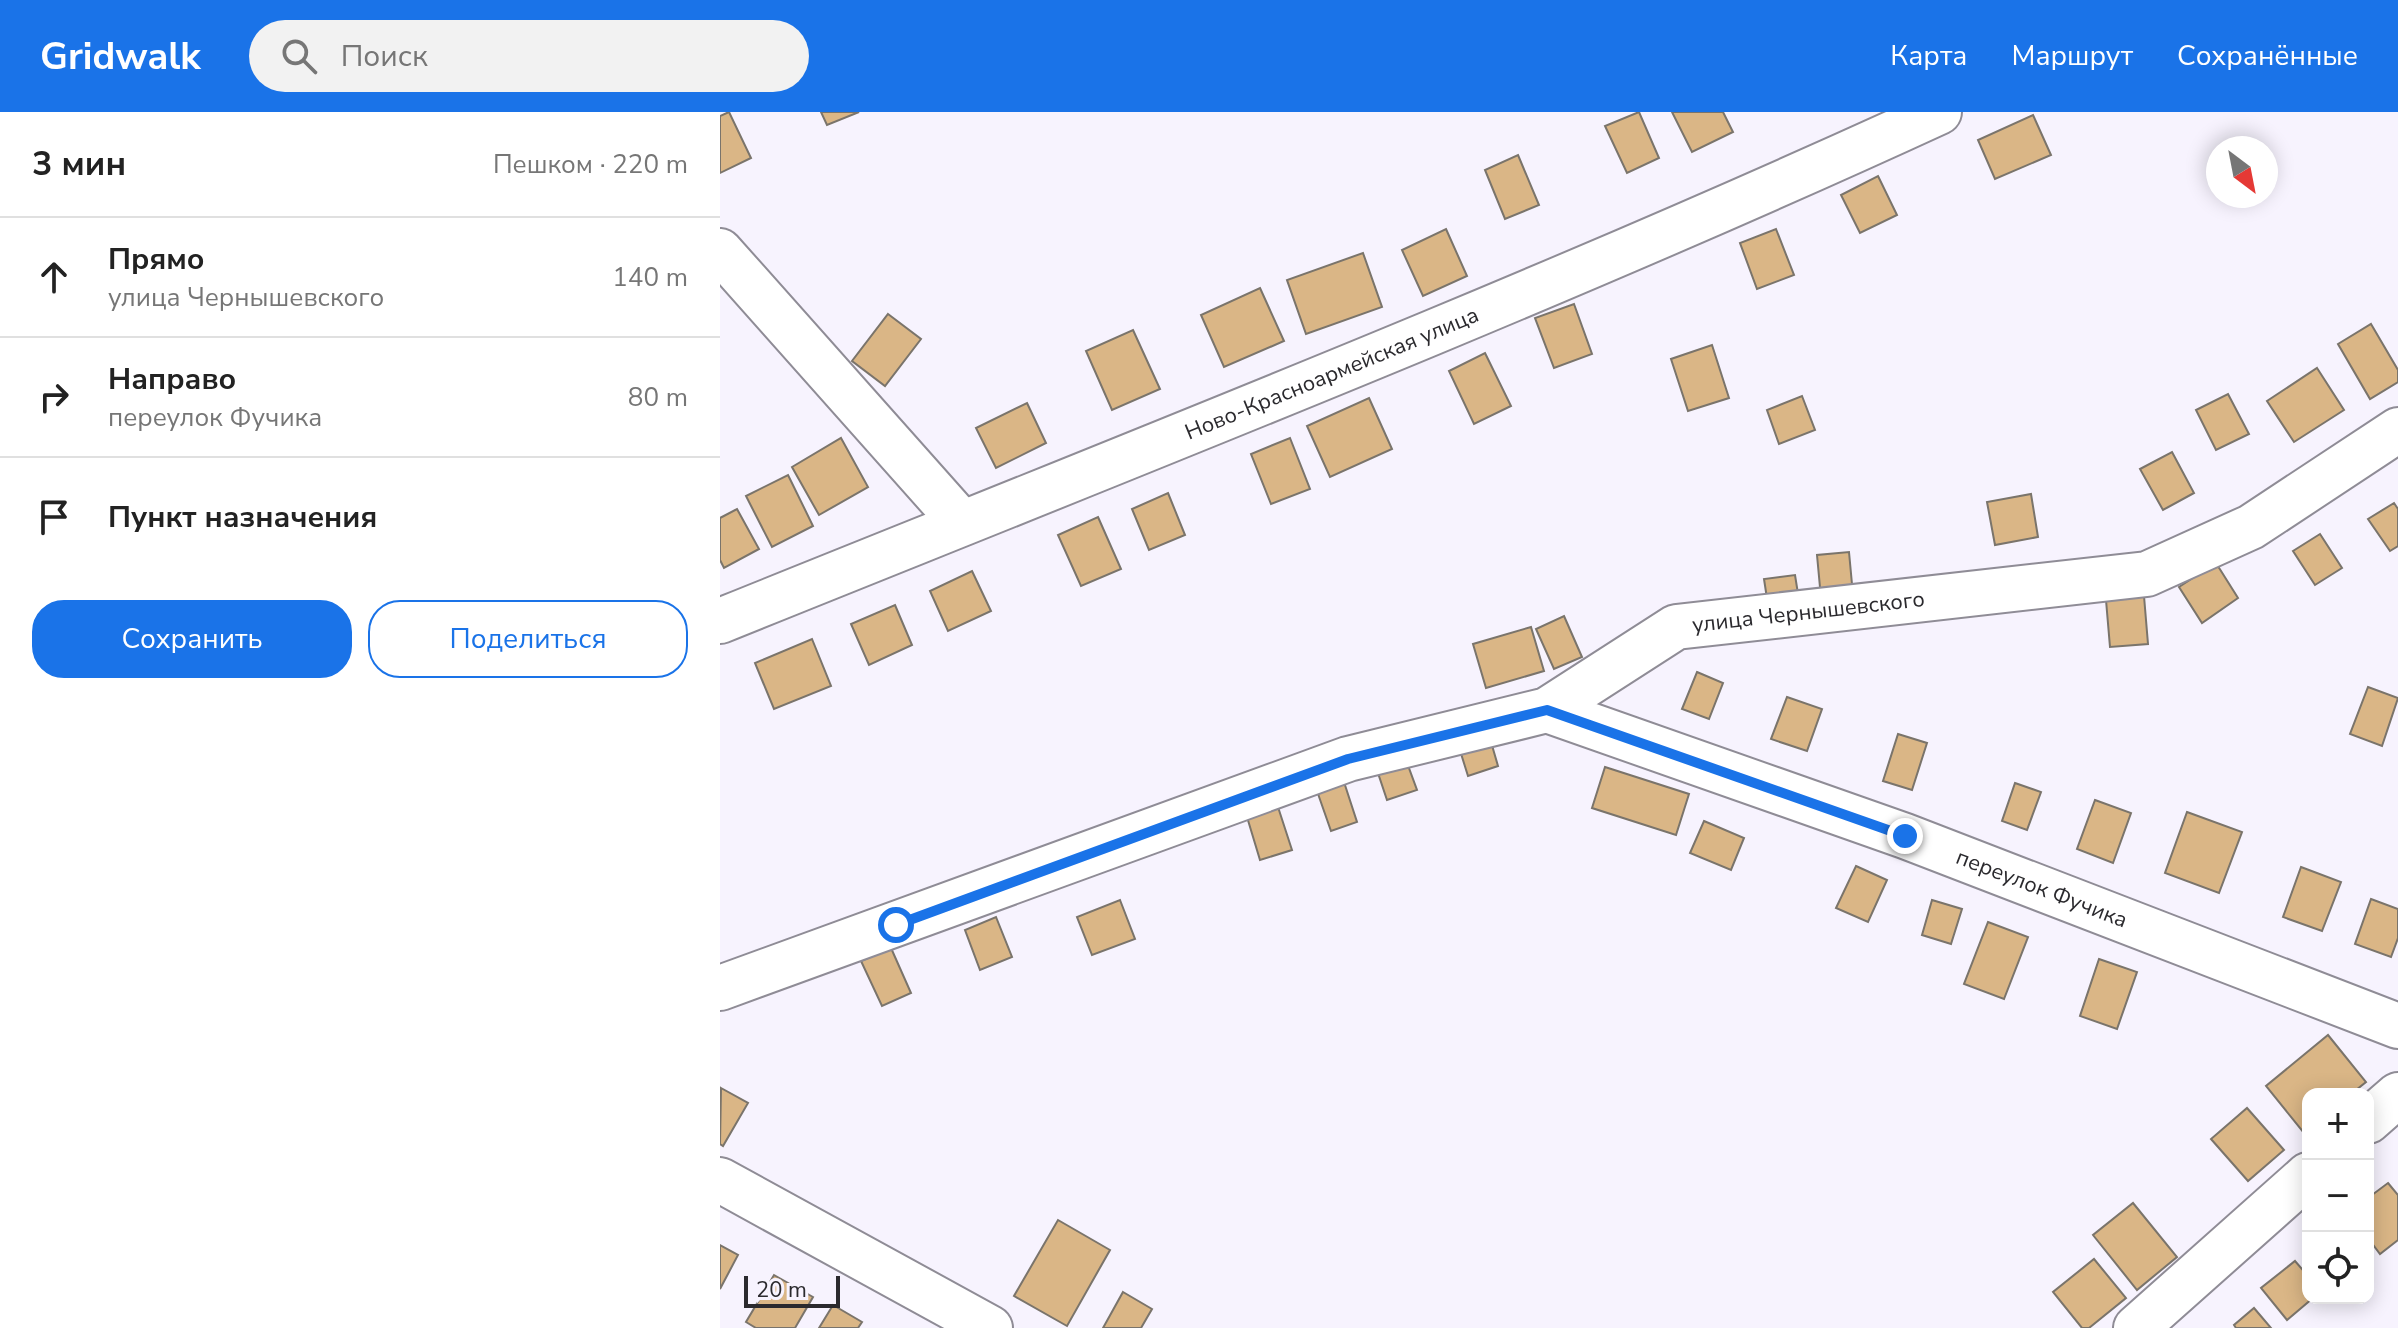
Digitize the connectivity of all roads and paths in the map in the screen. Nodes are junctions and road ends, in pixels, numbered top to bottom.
1 (1939, 112) edge
2 (720, 251) edge
3 (2398, 430) edge
4 (962, 523) junction
5 (720, 621) edge
6 (1547, 710) junction
7 (720, 988) edge
8 (2398, 1026) edge
9 (2398, 1095) edge
10 (2374, 1116) edge
11 (720, 1180) edge
12 (2302, 1180) edge
13 (990, 1328) edge
14 (2136, 1328) edge

1 - 4 street, Ново-Красноармейская улица
2 - 4 street
3 - 6 street, улица Чернышевского
4 - 5 street, Ново-Красноармейская улица
6 - 7 street, улица Чернышевского
6 - 8 street, переулок Фучика
9 - 10 street
11 - 13 street
12 - 14 street

